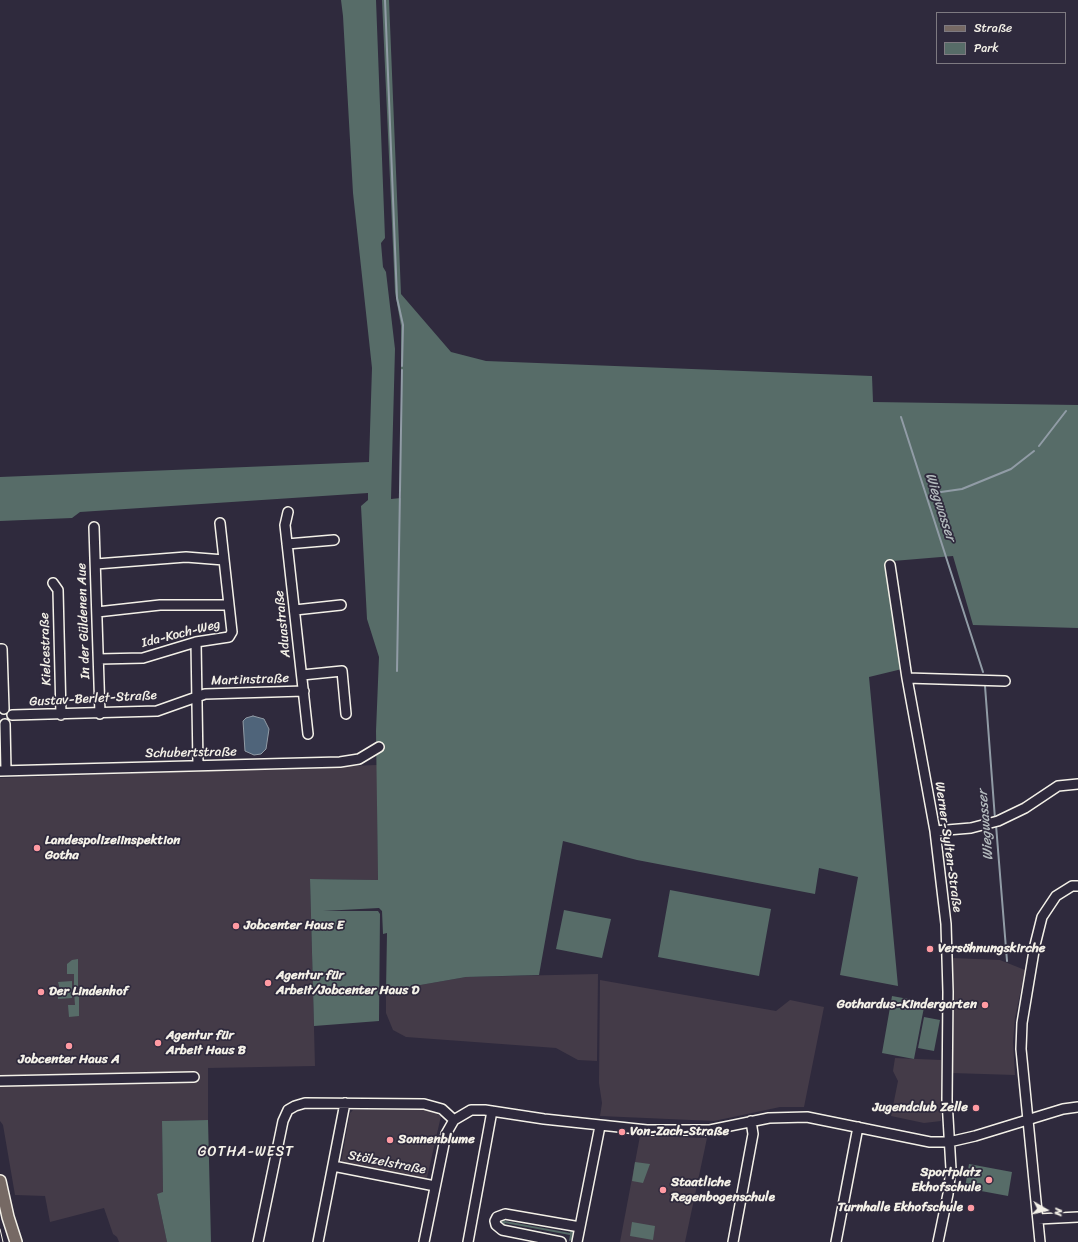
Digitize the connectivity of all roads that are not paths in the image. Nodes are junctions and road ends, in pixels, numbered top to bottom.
1 (288, 512) dead end
2 (220, 523) dead end
3 (94, 527) dead end
4 (334, 540) dead end
5 (288, 544) junction
6 (224, 560) junction
7 (96, 564) junction
8 (890, 565) dead end
9 (53, 583) dead end
10 (229, 605) junction
11 (341, 605) dead end
12 (295, 610) junction
13 (97, 612) junction
14 (196, 642) junction
15 (0, 649) edge
16 (98, 659) junction
17 (302, 675) junction
18 (907, 678) junction
19 (1006, 681) dead end
20 (304, 691) junction
21 (197, 695) junction
22 (2, 710) edge
23 (100, 714) junction
24 (346, 714) dead end
25 (12, 715) junction
26 (61, 715) junction
27 (2, 723) edge
28 (308, 734) dead end
29 (379, 747) dead end
30 (198, 766) junction
31 (3, 771) edge
32 (1078, 784) edge
33 (936, 831) junction
34 (1078, 886) edge
35 (194, 1077) dead end
36 (0, 1081) edge
37 (345, 1103) junction
38 (1078, 1107) edge
39 (492, 1111) junction
40 (454, 1120) junction
41 (1027, 1120) junction
42 (751, 1121) junction
43 (600, 1126) junction
44 (858, 1127) junction
45 (949, 1142) junction
46 (333, 1166) junction
47 (0, 1181) edge
48 (435, 1186) junction
49 (1078, 1217) edge
50 (1038, 1219) junction
51 (580, 1227) junction
52 (16, 1242) edge
53 (258, 1242) edge
54 (318, 1242) edge
55 (424, 1242) edge
56 (468, 1242) edge
57 (561, 1242) edge
58 (578, 1242) edge
59 (733, 1242) edge
60 (836, 1242) edge
61 (938, 1242) edge
62 (1040, 1242) edge

1 - 5 street, Aduastraße
2 - 6 street, Ida-Koch-Weg
3 - 7 street, In der Güldenen Aue
4 - 5 street
5 - 12 street, Aduastraße
6 - 7 street
6 - 10 street, Ida-Koch-Weg
7 - 13 street, In der Güldenen Aue
8 - 18 street, Werner-Sylten-Straße
9 - 26 street, Kielcestraße
10 - 13 street
10 - 14 street, Ida-Koch-Weg
11 - 12 street
12 - 17 street, Aduastraße
13 - 16 street, In der Güldenen Aue
14 - 16 street, Ida-Koch-Weg
14 - 21 street
15 - 22 street
16 - 23 street, In der Güldenen Aue
17 - 20 street, Aduastraße
17 - 24 street
18 - 19 street
18 - 33 street, Werner-Sylten-Straße
20 - 21 street, Martinstraße
20 - 28 street, Aduastraße
21 - 23 street, Gustav-Berlet-Straße
21 - 30 street
22 - 25 street
23 - 26 street, Gustav-Berlet-Straße
25 - 26 street, Gustav-Berlet-Straße
25 - 27 street
27 - 31 street
29 - 30 street, Schubertstraße
30 - 31 street, Schubertstraße
32 - 33 street
33 - 45 street, Werner-Sylten-Straße
34 - 41 street
35 - 36 street
37 - 40 street
37 - 46 street, Stölzelstraße
37 - 53 street
38 - 41 street
39 - 40 street
39 - 43 street
39 - 56 street
40 - 48 street
41 - 45 street
41 - 50 street
42 - 43 street
42 - 44 street
42 - 59 street
43 - 51 street
44 - 45 street
44 - 60 street
45 - 61 street, Werner-Sylten-Straße
46 - 48 street, Stölzelstraße
46 - 54 street, Stölzelstraße
47 - 52 main road
48 - 55 street
49 - 50 street
50 - 62 street
51 - 57 street
51 - 58 street

